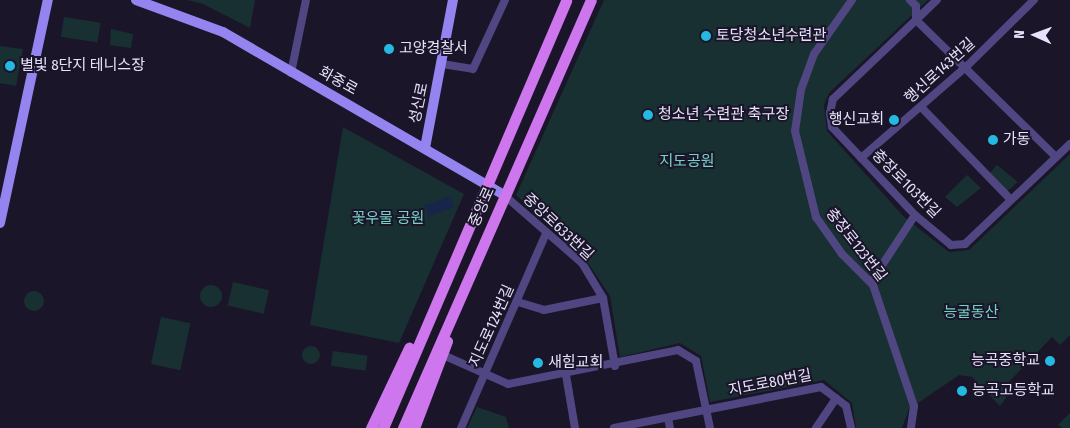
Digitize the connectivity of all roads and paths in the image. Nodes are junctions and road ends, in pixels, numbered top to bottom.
1 (48, 0) edge
2 (136, 0) edge
3 (306, 0) edge
4 (454, 0) edge
5 (504, 0) edge
6 (566, 0) edge
7 (591, 0) edge
8 (852, 0) edge
9 (910, 0) edge
10 (937, 0) edge
11 (1034, 0) edge
12 (153, 2) edge
13 (916, 20) junction
14 (442, 64) junction
15 (967, 66) junction
16 (291, 72) junction
17 (921, 107) junction
18 (1070, 144) edge
19 (425, 148) junction
20 (1056, 157) junction
21 (861, 158) junction
22 (487, 184) junction
23 (504, 195) junction
24 (1011, 200) junction
25 (915, 215) junction
26 (0, 223) edge
27 (546, 233) junction
28 (450, 269) junction
29 (871, 282) junction
30 (460, 296) junction
31 (603, 298) junction
32 (518, 302) junction
33 (443, 355) junction
34 (615, 366) junction
35 (486, 374) junction
36 (566, 375) junction
37 (836, 398) junction
38 (706, 410) junction
39 (668, 418) junction
40 (371, 428) edge
41 (383, 428) edge
42 (403, 428) edge
43 (414, 428) edge
44 (461, 428) edge
45 (575, 428) edge
46 (619, 428) edge
47 (670, 428) edge
48 (710, 428) edge
49 (816, 428) edge
50 (851, 428) edge
51 (911, 428) edge

1 - 26 main road
2 - 12 main road, 화중로
3 - 16 street
4 - 14 main road, 성신로
5 - 14 street
6 - 22 main road, 중앙로
7 - 23 main road, 중앙로
8 - 29 street, 충장로123번길
9 - 13 street
10 - 13 street, 충장로103번길
11 - 15 street, 행신로143번길
12 - 16 main road, 화중로
13 - 15 street
13 - 21 street, 충장로103번길
14 - 19 main road, 성신로
15 - 17 street, 행신로143번길
15 - 20 street
16 - 19 main road, 화중로
17 - 21 street, 행신로143번길
17 - 24 street
18 - 20 street, 충장로103번길
19 - 22 main road, 화중로
20 - 24 street, 충장로103번길
21 - 25 street, 충장로103번길
22 - 23 main road, 화중로
22 - 28 main road, 중앙로
23 - 27 street, 중앙로633번길
23 - 30 main road, 중앙로
24 - 25 street, 충장로103번길
25 - 29 street
27 - 31 street, 중앙로633번길
27 - 32 street, 지도로124번길
28 - 40 main road
28 - 41 main road, 중앙로
29 - 51 street, 충장로123번길
30 - 33 main road
30 - 42 main road, 중앙로
31 - 32 street
31 - 34 street, 중앙로633번길
32 - 35 street, 지도로124번길
33 - 35 street
33 - 43 main road
34 - 36 street
34 - 38 street
35 - 36 street
35 - 44 street, 지도로124번길
36 - 45 street
37 - 38 street, 지도로80번길
37 - 49 street
37 - 50 street
38 - 39 street, 지도로80번길
38 - 48 street
39 - 46 street, 지도로80번길
39 - 47 street

